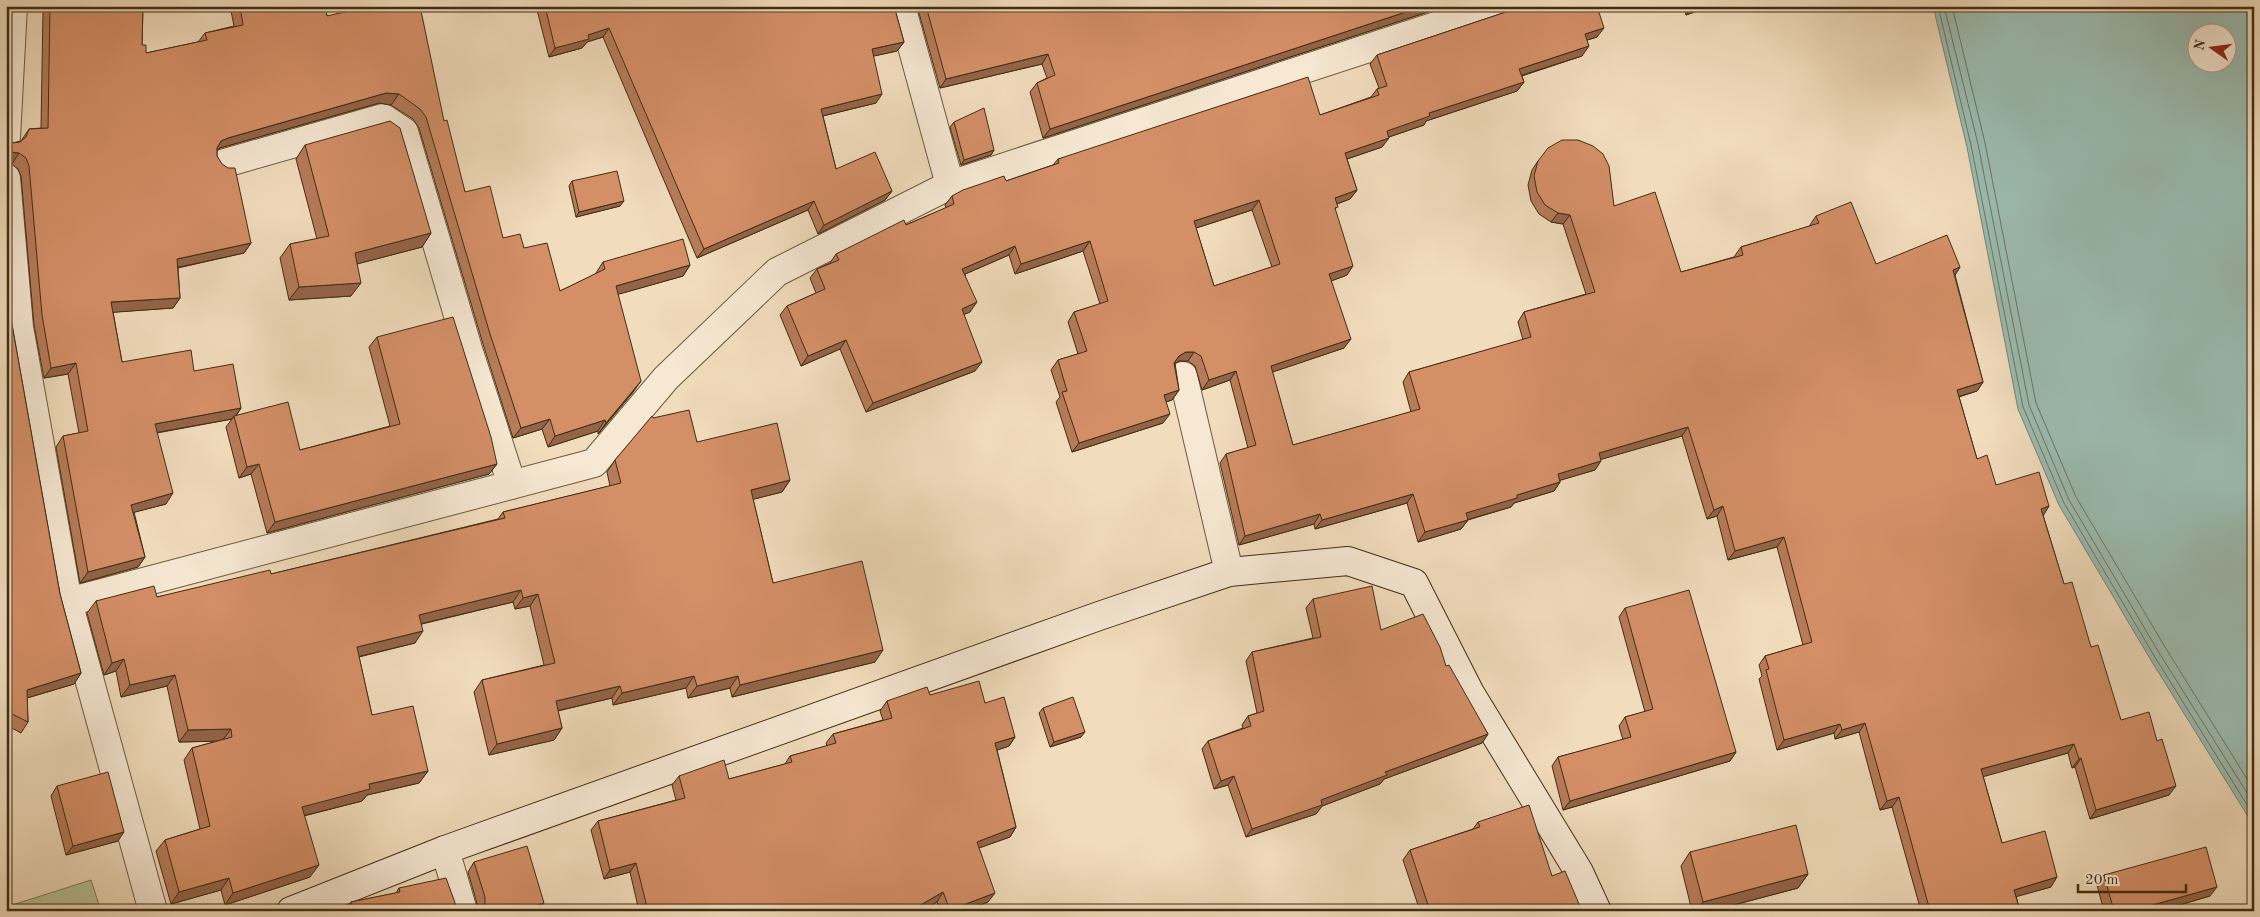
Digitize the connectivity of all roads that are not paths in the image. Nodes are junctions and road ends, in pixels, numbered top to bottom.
1 (13, 6) edge
2 (901, 6) edge
3 (1497, 6) edge
4 (6, 138) edge
5 (225, 163) edge
6 (6, 178) edge
7 (950, 186) junction
8 (1183, 376) dead end
9 (512, 485) junction
10 (1228, 572) junction
11 (68, 602) junction
12 (445, 850) junction
13 (153, 911) edge
14 (291, 911) edge
15 (463, 911) edge
16 (1597, 911) edge

1 - 4 street
2 - 7 street
3 - 7 street
5 - 9 street
6 - 11 street
7 - 9 street
8 - 10 street
9 - 11 street
10 - 12 street
10 - 16 street
11 - 13 street
12 - 14 street
12 - 15 street

